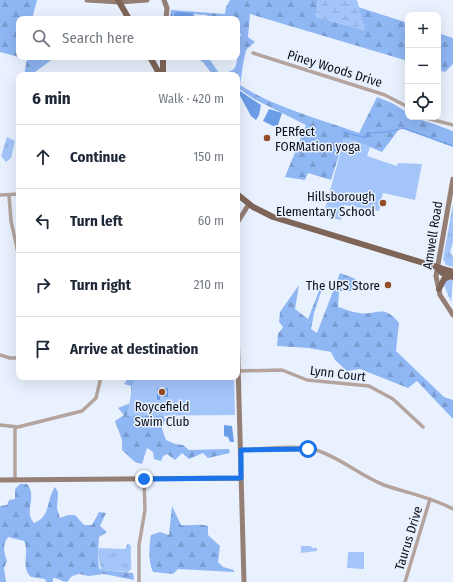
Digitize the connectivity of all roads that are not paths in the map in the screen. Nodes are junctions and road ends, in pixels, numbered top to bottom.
1 (89, 0) edge
2 (147, 0) edge
3 (164, 0) edge
4 (119, 1) edge
5 (127, 16) edge
6 (166, 16) edge
7 (253, 53) dead end
8 (152, 60) edge
9 (163, 60) edge
10 (158, 72) edge
11 (163, 72) edge
12 (405, 105) edge
13 (434, 120) edge
14 (453, 125) edge
15 (453, 179) edge
16 (16, 194) edge
17 (0, 195) edge
18 (9, 195) junction
19 (240, 196) edge
20 (249, 204) junction
21 (240, 218) edge
22 (16, 244) edge
23 (437, 268) junction
24 (452, 275) edge
25 (438, 289) junction
26 (453, 315) edge
27 (0, 355) edge
28 (16, 358) edge
29 (240, 371) edge
30 (100, 380) edge
31 (238, 380) edge
32 (0, 425) edge
33 (15, 427) junction
34 (423, 427) dead end
35 (241, 450) junction
36 (241, 478) junction
37 (144, 479) junction
38 (0, 480) edge
39 (15, 480) junction
40 (430, 499) junction
41 (453, 509) edge
42 (139, 582) edge
43 (244, 582) edge
44 (405, 582) edge

1 - 4 street
2 - 4 street
3 - 6 street
4 - 5 main road
7 - 12 street, Piney Woods Drive
8 - 10 main road
9 - 11 main road
13 - 14 street
15 - 23 street, Amwell Road
16 - 18 street
17 - 18 street
18 - 22 street
19 - 20 main road
20 - 21 street
20 - 23 main road
23 - 24 main road
23 - 25 street, Amwell Road
24 - 25 main road
25 - 26 street, Amwell Road
27 - 28 street
29 - 34 street, Lynn Court
30 - 33 street
31 - 35 street
32 - 33 street
33 - 39 street
35 - 36 street
35 - 40 street
36 - 37 street
36 - 43 street
37 - 39 street
37 - 42 street
38 - 39 street
40 - 41 street
40 - 44 street, Taurus Drive

